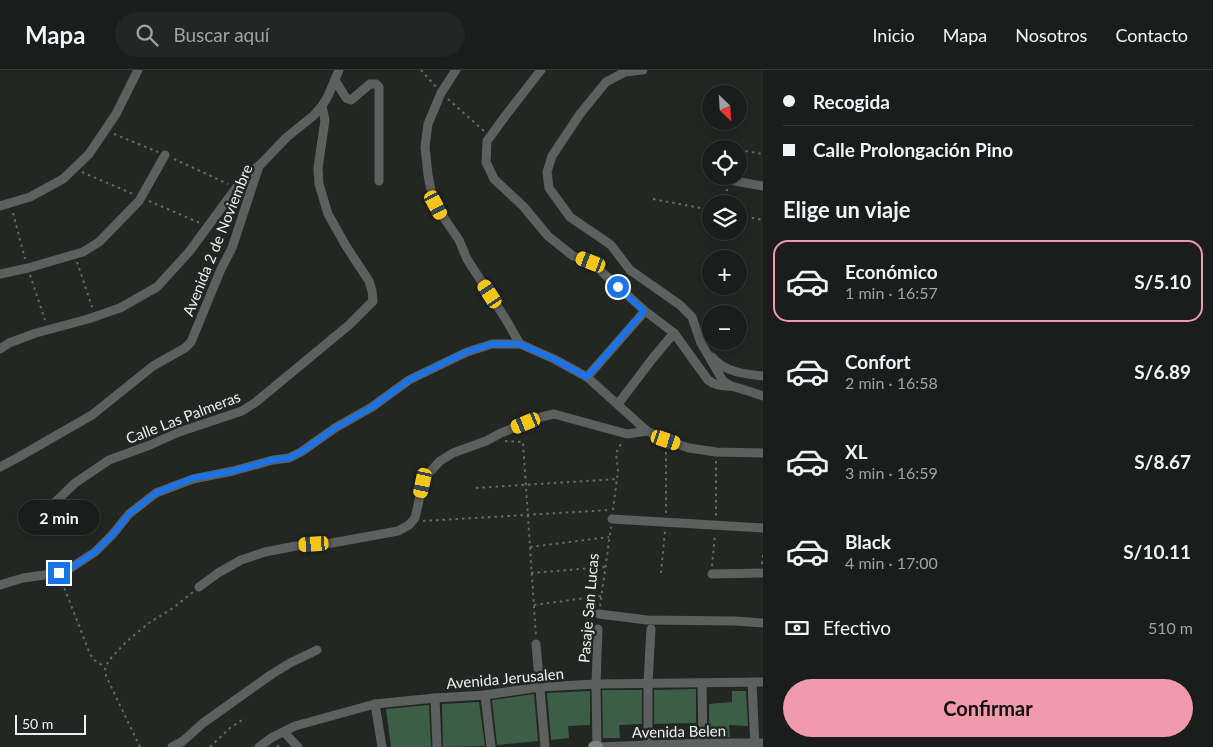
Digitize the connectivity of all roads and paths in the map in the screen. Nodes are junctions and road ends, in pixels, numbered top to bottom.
1 (138, 70) edge
2 (339, 70) edge
3 (421, 70) edge
4 (456, 70) edge
5 (541, 70) edge
6 (643, 70) edge
7 (335, 80) junction
8 (441, 93) junction
9 (322, 106) junction
10 (491, 136) junction
11 (747, 151) edge
12 (763, 154) edge
13 (165, 155) dead end
14 (259, 166) junction
15 (379, 181) dead end
16 (747, 183) edge
17 (763, 186) edge
18 (653, 199) dead end
19 (0, 206) edge
20 (702, 208) edge
21 (747, 217) edge
22 (763, 220) edge
23 (75, 254) junction
24 (0, 274) edge
25 (644, 311) junction
26 (95, 317) junction
27 (674, 333) junction
28 (701, 343) junction
29 (520, 344) junction
30 (0, 348) edge
31 (763, 376) edge
32 (587, 377) junction
33 (733, 387) junction
34 (763, 396) edge
35 (618, 404) junction
36 (647, 431) junction
37 (627, 434) junction
38 (666, 440) junction
39 (523, 442) dead end
40 (716, 452) junction
41 (763, 453) edge
42 (0, 466) edge
43 (617, 479) junction
44 (526, 486) junction
45 (476, 488) dead end
46 (45, 512) dead end
47 (612, 514) junction
48 (528, 515) junction
49 (412, 522) junction
50 (666, 522) junction
51 (716, 525) junction
52 (763, 528) edge
53 (609, 537) junction
54 (530, 547) junction
55 (605, 567) junction
56 (59, 573) junction
57 (660, 573) dead end
58 (763, 573) edge
59 (531, 574) junction
60 (712, 574) joint
61 (0, 585) edge
62 (199, 587) joint
63 (601, 596) junction
64 (534, 606) junction
65 (599, 614) joint
66 (763, 623) edge
67 (598, 629) dead end
68 (651, 630) dead end
69 (536, 644) joint
70 (317, 650) dead end
71 (105, 667) junction
72 (752, 682) junction
73 (763, 682) edge
74 (648, 683) junction
75 (702, 683) junction
76 (596, 684) junction
77 (540, 687) junction
78 (485, 695) junction
79 (435, 698) junction
80 (375, 704) junction
81 (245, 718) dead end
82 (284, 732) junction
83 (648, 745) junction
84 (703, 745) edge
85 (758, 745) edge
86 (140, 747) edge
87 (172, 747) edge
88 (210, 747) edge
89 (259, 747) edge
90 (298, 747) edge
91 (382, 747) edge
92 (437, 747) edge
93 (491, 747) edge
94 (545, 747) edge
95 (596, 747) edge

1 - 19 street
2 - 7 street, Avenida 2 de Noviembre
3 - 8 path
4 - 8 street
5 - 10 street
6 - 28 street
7 - 9 street, Avenida 2 de Noviembre
7 - 15 street
8 - 10 path
8 - 29 street
9 - 14 street, Avenida 2 de Noviembre
9 - 46 street, Calle Las Palmeras
10 - 25 street
11 - 12 path
13 - 23 street
14 - 26 street
14 - 42 street, Avenida 2 de Noviembre
16 - 17 street
18 - 20 path
21 - 22 path
23 - 24 street
23 - 26 path
25 - 27 street
25 - 32 street
26 - 30 street
27 - 33 street
27 - 35 street
28 - 31 street
28 - 33 street
29 - 32 street
29 - 56 street
32 - 35 street
33 - 34 street
35 - 36 street
36 - 37 street
36 - 38 street
37 - 43 path, Pasaje San Lucas
37 - 49 street
38 - 40 street
38 - 50 path
39 - 44 path
40 - 41 street
40 - 51 path
43 - 44 path
43 - 47 path, Pasaje San Lucas
44 - 45 path
44 - 48 path
47 - 48 path
47 - 50 street
47 - 53 path, Pasaje San Lucas
48 - 49 path
48 - 54 path
49 - 62 street
50 - 51 street
50 - 57 path
51 - 52 street
51 - 60 path
53 - 54 path
53 - 55 path, Pasaje San Lucas
54 - 59 path
55 - 59 path
55 - 63 path, Pasaje San Lucas
56 - 61 street
56 - 71 path
58 - 60 street
59 - 64 path
62 - 71 path
63 - 64 path
63 - 65 path, Pasaje San Lucas
64 - 69 path
65 - 66 street
67 - 76 street, Pasaje San Lucas
68 - 74 street
69 - 77 street
70 - 87 street
71 - 86 path
72 - 73 street, Avenida Jerusalen
72 - 75 street, Avenida Jerusalen
72 - 85 street
74 - 75 street, Avenida Jerusalen
74 - 76 street, Avenida Jerusalen
74 - 83 street
75 - 84 street
76 - 77 street, Avenida Jerusalen
76 - 95 street, Pasaje San Lucas
77 - 78 street, Avenida Jerusalen
77 - 94 street
78 - 79 street, Avenida Jerusalen
78 - 93 street
79 - 80 street, Avenida Jerusalen
79 - 92 street
80 - 82 street, Avenida Jerusalen
80 - 91 street
81 - 88 path
82 - 89 street, Avenida Jerusalen
82 - 90 street
83 - 84 street, Avenida Belen
83 - 95 street, Avenida Belen
84 - 85 street, Avenida Belen

